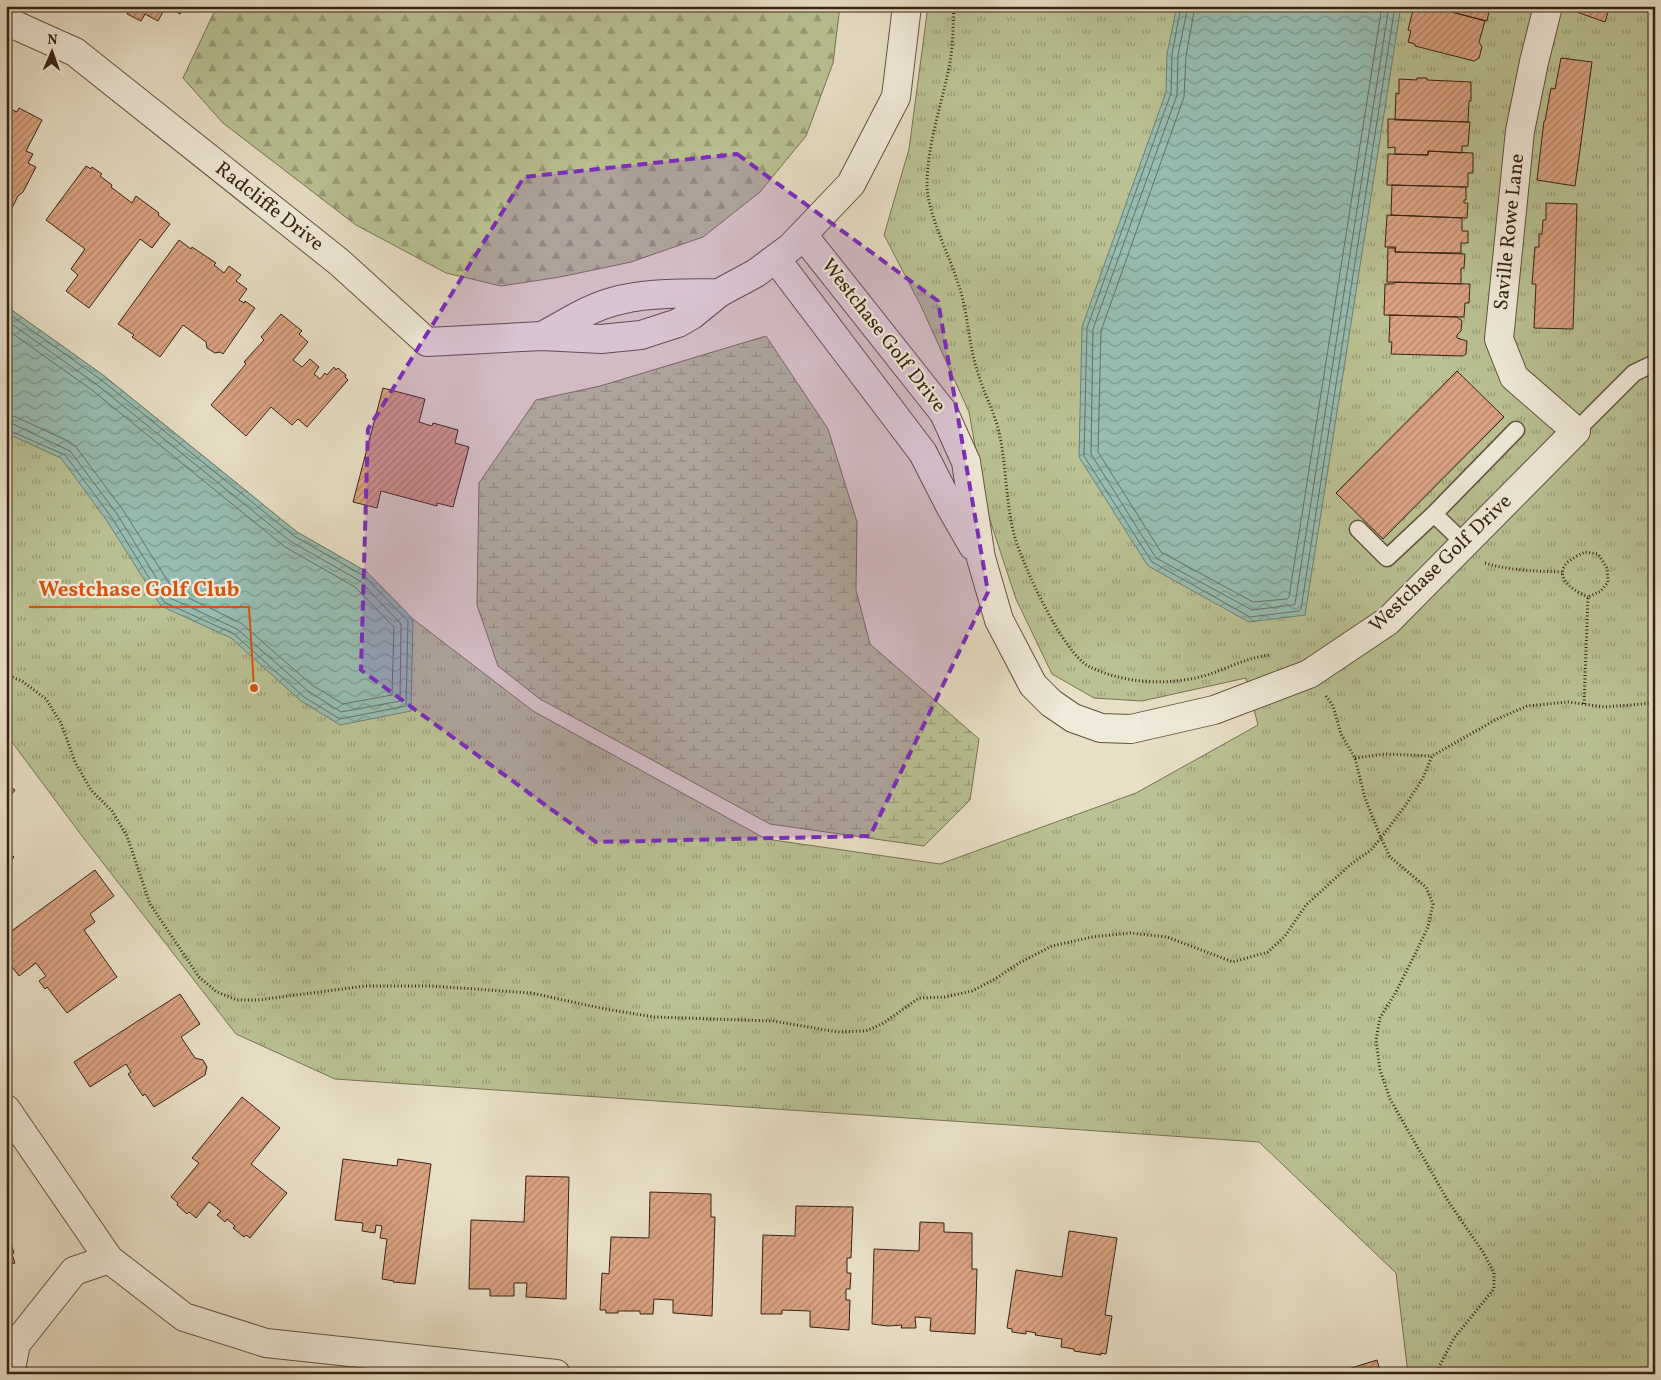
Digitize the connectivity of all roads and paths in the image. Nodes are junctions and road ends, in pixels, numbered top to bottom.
1 (907, 6) edge
2 (954, 6) edge
3 (1548, 6) edge
4 (6, 21) edge
5 (803, 235) junction
6 (776, 259) junction
7 (719, 293) junction
8 (542, 336) junction
9 (1655, 364) edge
10 (1516, 430) dead end
11 (1576, 430) junction
12 (1434, 514) junction
13 (1358, 529) dead end
14 (1464, 544) junction
15 (981, 558) junction
16 (1563, 572) junction
17 (1588, 597) junction
18 (1309, 674) junction
19 (6, 675) edge
20 (1655, 703) edge
21 (1584, 704) junction
22 (1432, 756) junction
23 (1355, 758) junction
24 (1381, 838) junction
25 (6, 1109) edge
26 (109, 1259) junction
27 (10, 1374) edge
28 (556, 1374) edge
29 (1438, 1374) edge

1 - 5 street, Radcliffe Drive
2 - 18 path
3 - 11 street, Saville Rowe Lane
4 - 8 street, Radcliffe Drive
5 - 6 street, Radcliffe Drive
5 - 15 street, Westchase Golf Drive
6 - 7 street, Radcliffe Drive
6 - 15 street, Westchase Golf Drive
7 - 8 street, Radcliffe Drive
7 - 8 street, Radcliffe Drive
9 - 11 lane
10 - 12 lane
11 - 14 street, Westchase Golf Drive
12 - 13 lane
12 - 14 lane
14 - 16 path
14 - 18 street, Westchase Golf Drive
15 - 18 street, Westchase Golf Drive
16 - 17 path
16 - 17 path
17 - 21 path
18 - 23 path
19 - 24 path
20 - 21 path
21 - 22 path
22 - 23 path
22 - 24 path
23 - 24 path
24 - 29 path
25 - 26 street
26 - 27 street
26 - 28 street

